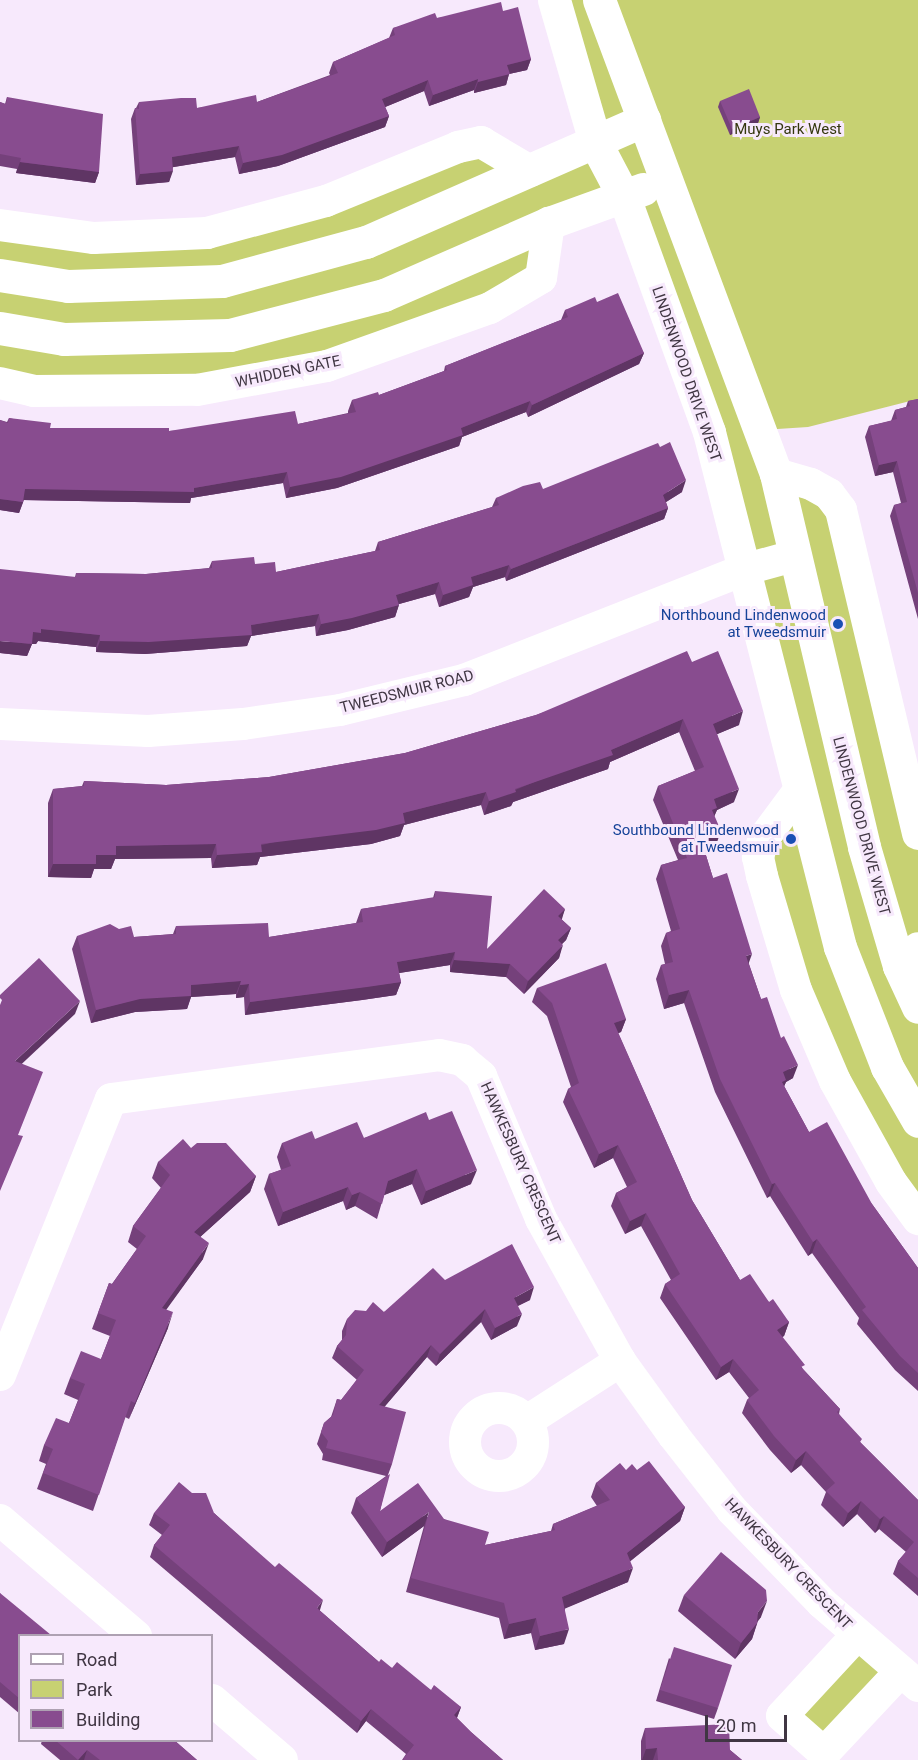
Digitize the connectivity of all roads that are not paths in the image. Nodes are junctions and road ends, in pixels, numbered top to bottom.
1 (554, 0) edge
2 (599, 0) edge
3 (644, 120) junction
4 (595, 142) junction
5 (530, 171) junction
6 (667, 177) junction
7 (624, 197) junction
8 (549, 223) junction
9 (0, 225) edge
10 (0, 275) edge
11 (0, 328) edge
12 (0, 383) edge
13 (776, 474) junction
14 (794, 556) junction
15 (743, 570) junction
16 (0, 724) edge
17 (798, 792) junction
18 (918, 834) edge
19 (909, 957) edge
20 (918, 1007) edge
21 (918, 1121) edge
22 (918, 1219) edge
23 (620, 1361) junction
24 (0, 1375) edge
25 (527, 1421) dead end
26 (0, 1520) edge
27 (135, 1634) edge
28 (857, 1635) junction
29 (909, 1678) edge
30 (213, 1701) edge
31 (282, 1760) edge

1 - 4 street, LINDENWOOD DRIVE WEST
2 - 3 street, LINDENWOOD DRIVE WEST
3 - 4 street
3 - 6 street, LINDENWOOD DRIVE WEST
4 - 5 street
4 - 7 street, LINDENWOOD DRIVE WEST
5 - 9 street
5 - 10 street
6 - 7 street
6 - 13 street, LINDENWOOD DRIVE WEST
7 - 8 street
7 - 15 street, LINDENWOOD DRIVE WEST
8 - 11 street
8 - 12 street, WHIDDEN GATE
13 - 14 street, LINDENWOOD DRIVE WEST
13 - 18 street
14 - 15 street, TWEEDSMUIR ROAD
14 - 19 street, LINDENWOOD DRIVE WEST
15 - 16 street, TWEEDSMUIR ROAD
15 - 17 street, LINDENWOOD DRIVE WEST
17 - 21 street, LINDENWOOD DRIVE WEST
17 - 22 street
19 - 20 street, LINDENWOOD DRIVE WEST
23 - 24 street, HAWKESBURY CRESCENT
23 - 25 street
23 - 28 street, HAWKESBURY CRESCENT
26 - 27 street
28 - 29 street, HAWKESBURY CRESCENT
28 - 29 street
30 - 31 street

